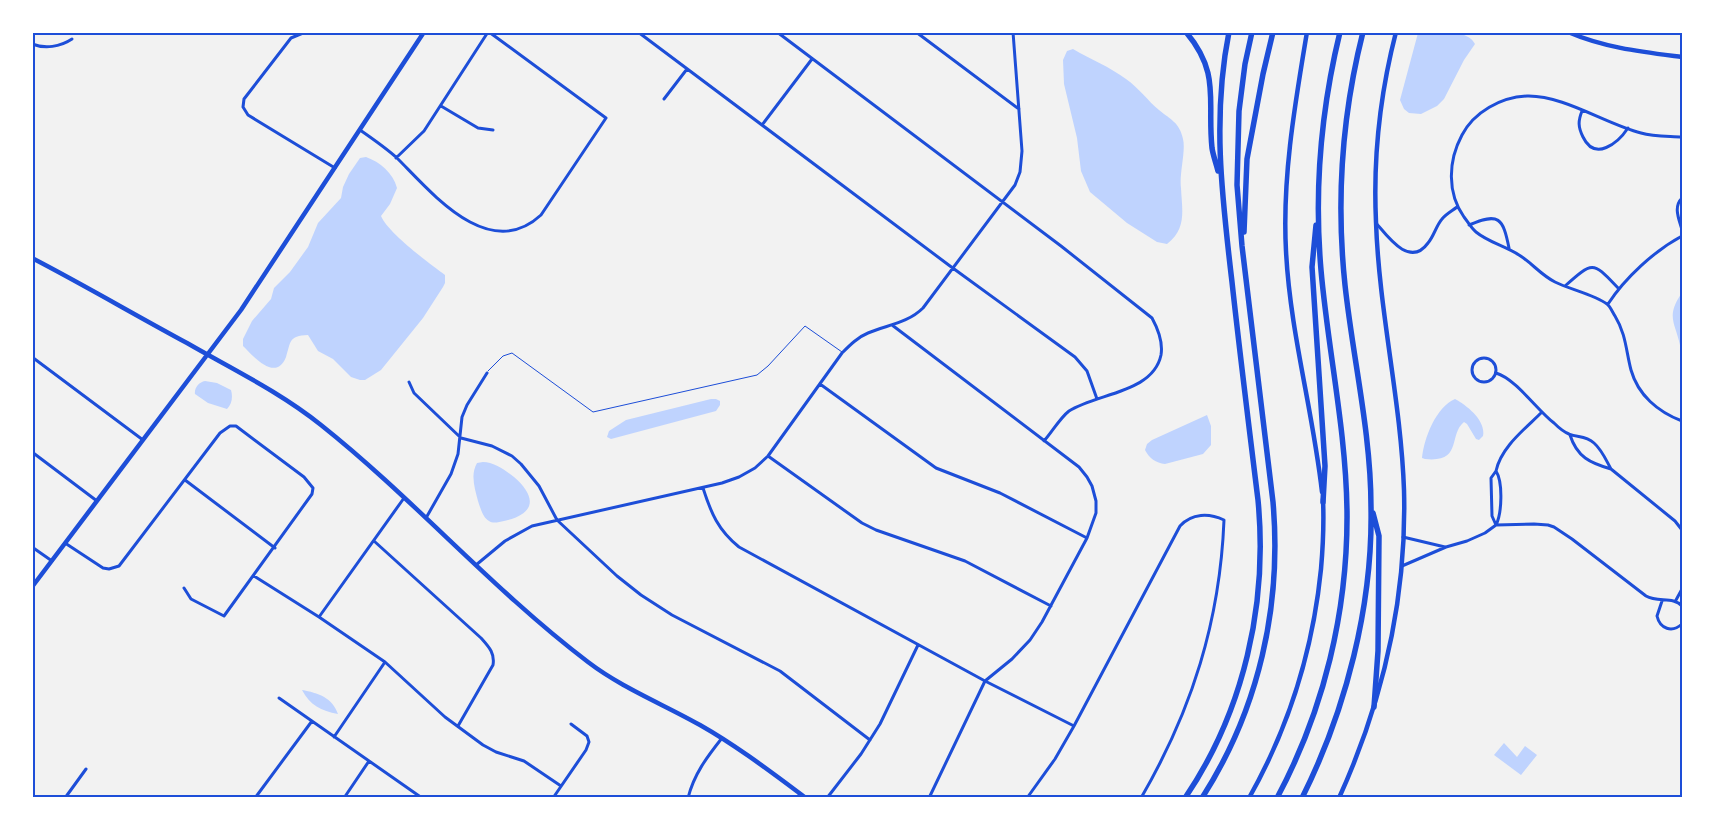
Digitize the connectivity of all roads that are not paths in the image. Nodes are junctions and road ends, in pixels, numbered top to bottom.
1 (424, 32) edge
2 (489, 32) edge
3 (638, 32) edge
4 (777, 32) edge
5 (916, 32) edge
6 (1013, 32) edge
7 (1186, 32) edge
8 (1230, 32) edge
9 (1252, 32) edge
10 (1274, 32) edge
11 (1307, 32) edge
12 (1340, 32) edge
13 (1363, 32) edge
14 (1396, 32) edge
15 (1568, 32) edge
16 (318, 33) edge
17 (72, 39) dead end
18 (32, 44) edge
19 (1682, 57) edge
20 (812, 59) junction
21 (687, 69) junction
22 (664, 100) dead end
23 (441, 106) junction
24 (1019, 109) junction
25 (1582, 111) junction
26 (762, 125) junction
27 (1628, 128) junction
28 (360, 130) junction
29 (493, 130) dead end
30 (1682, 136) edge
31 (396, 158) junction
32 (335, 168) junction
33 (1221, 184) junction
34 (1318, 196) junction
35 (1682, 198) edge
36 (1003, 202) junction
37 (1457, 207) junction
38 (1376, 223) junction
39 (1469, 225) junction
40 (1682, 230) edge
41 (1682, 236) edge
42 (1242, 246) junction
43 (1510, 249) junction
44 (32, 258) edge
45 (954, 269) junction
46 (1565, 286) junction
47 (1619, 289) junction
48 (1608, 304) junction
49 (892, 325) junction
50 (842, 352) junction
51 (207, 355) junction
52 (32, 357) edge
53 (487, 373) joint
54 (1496, 373) junction
55 (409, 382) dead end
56 (820, 384) junction
57 (1097, 399) junction
58 (1542, 412) junction
59 (1682, 421) edge
60 (1570, 435) junction
61 (460, 438) junction
62 (143, 440) junction
63 (1044, 441) junction
64 (32, 452) edge
65 (768, 456) junction
66 (1611, 468) junction
67 (1496, 471) junction
68 (185, 480) junction
69 (703, 488) junction
70 (404, 498) junction
71 (97, 501) junction
72 (1323, 502) junction
73 (1372, 506) junction
74 (426, 518) junction
75 (557, 520) junction
76 (1496, 525) junction
77 (1682, 530) edge
78 (1403, 537) junction
79 (1087, 538) junction
80 (374, 541) junction
81 (65, 543) junction
82 (32, 547) edge
83 (1446, 547) junction
84 (275, 548) junction
85 (52, 561) junction
86 (476, 565) junction
87 (1402, 566) junction
88 (254, 576) junction
89 (32, 587) edge
90 (184, 588) dead end
91 (1682, 589) edge
92 (1676, 600) junction
93 (1662, 601) junction
94 (1051, 606) junction
95 (1682, 606) edge
96 (319, 617) junction
97 (1682, 624) edge
98 (918, 645) junction
99 (385, 662) junction
100 (985, 681) junction
101 (279, 698) dead end
102 (1374, 707) junction
103 (312, 721) junction
104 (571, 724) dead end
105 (458, 726) junction
106 (1074, 726) junction
107 (334, 737) junction
108 (722, 738) junction
109 (870, 740) junction
110 (369, 761) junction
111 (86, 769) dead end
112 (561, 786) junction
113 (799, 796) edge
114 (65, 798) edge
115 (255, 798) edge
116 (344, 798) edge
117 (422, 798) edge
118 (553, 798) edge
119 (688, 798) edge
120 (806, 798) edge
121 (828, 798) edge
122 (929, 798) edge
123 (1027, 798) edge
124 (1140, 798) edge
125 (1185, 798) edge
126 (1202, 798) edge
127 (1248, 798) edge
128 (1277, 798) edge
129 (1302, 798) edge
130 (1339, 798) edge

1 - 28 main road
2 - 23 street
2 - 31 street
3 - 21 street
4 - 20 street
5 - 24 street
6 - 24 street
7 - 33 highway
8 - 33 highway
9 - 42 highway
10 - 42 highway
11 - 72 main road
12 - 34 highway
13 - 73 highway
14 - 38 main road
15 - 19 main road
16 - 32 street
17 - 18 street
20 - 26 street
20 - 36 street
21 - 22 street
21 - 26 street
23 - 29 street
23 - 31 street
24 - 36 street
25 - 27 street
25 - 27 street
25 - 37 street
26 - 45 street
27 - 30 street
28 - 31 street
28 - 32 main road
32 - 51 main road
33 - 125 highway
34 - 72 highway
34 - 128 highway
35 - 40 street
36 - 45 street
36 - 57 street
37 - 38 street
37 - 39 street
38 - 78 main road
39 - 43 street
39 - 43 street
41 - 47 street
42 - 126 highway
43 - 46 street
44 - 51 main road
45 - 49 street
45 - 57 street
46 - 47 street
46 - 48 street
47 - 48 street
48 - 59 street
49 - 50 street
49 - 63 street
50 - 53 lane
50 - 56 street
51 - 62 main road
51 - 70 main road
52 - 62 street
53 - 61 street
54 - 54 street
54 - 58 street
55 - 61 street
56 - 65 street
56 - 79 street
57 - 63 street
58 - 60 street
58 - 67 street
60 - 66 street
60 - 66 street
61 - 74 street
61 - 75 street
62 - 71 main road
63 - 79 street
64 - 71 street
65 - 69 street
65 - 94 street
66 - 77 street
67 - 76 street
67 - 76 street
68 - 81 street
68 - 84 street
68 - 84 street
69 - 75 street
69 - 98 street
70 - 74 main road
70 - 80 street
71 - 81 main road
72 - 127 main road
73 - 102 highway
73 - 129 highway
74 - 86 main road
75 - 86 street
75 - 109 street
76 - 83 street
76 - 93 street
78 - 83 street
78 - 87 main road
79 - 94 street
80 - 96 street
80 - 105 street
81 - 85 main road
82 - 85 street
83 - 87 street
84 - 88 street
85 - 89 main road
86 - 108 main road
87 - 102 main road
88 - 90 street
88 - 96 street
91 - 92 street
92 - 93 street
92 - 95 street
93 - 97 street
94 - 100 street
96 - 99 street
98 - 100 street
98 - 109 street
99 - 105 street
99 - 107 street
100 - 106 street
100 - 122 street
101 - 103 street
102 - 130 main road
103 - 107 street
103 - 115 street
104 - 112 street
105 - 112 street
106 - 123 street
106 - 124 street
107 - 110 street
108 - 113 main road
108 - 119 street
109 - 121 street
110 - 116 street
110 - 117 street
111 - 114 street
112 - 118 street
113 - 120 main road

